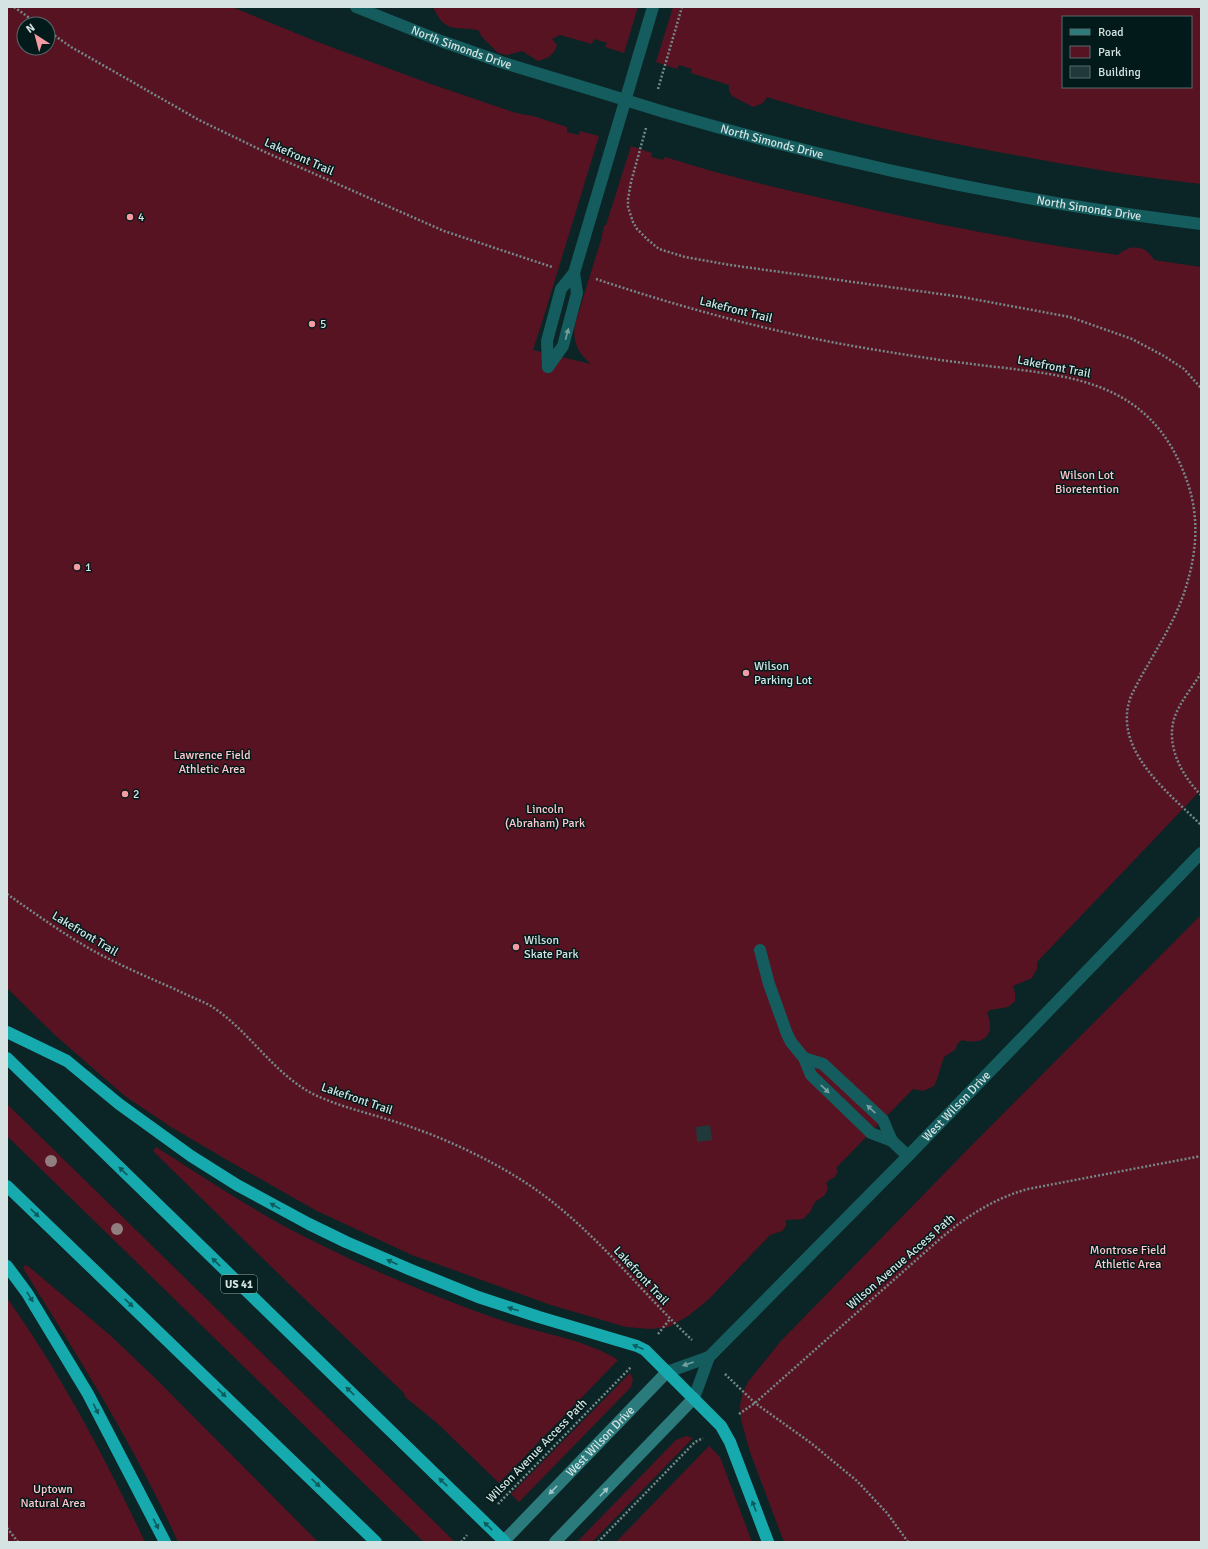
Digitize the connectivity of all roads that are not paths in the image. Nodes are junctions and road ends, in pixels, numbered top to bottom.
1 (356, 7) edge
2 (653, 7) edge
3 (1201, 224) edge
4 (574, 273) junction
5 (1201, 853) edge
6 (760, 950) dead end
7 (7, 1032) edge
8 (7, 1058) edge
9 (804, 1058) junction
10 (892, 1141) junction
11 (908, 1156) junction
12 (7, 1186) edge
13 (7, 1266) edge
14 (709, 1357) junction
15 (667, 1372) junction
16 (694, 1398) junction
17 (165, 1542) edge
18 (376, 1542) edge
19 (504, 1542) edge
20 (555, 1542) edge
21 (768, 1542) edge

1 - 3 lane, North Simonds Drive, bridge
2 - 4 lane
4 -> 4 lane
5 - 11 lane, West Wilson Drive
6 - 9 lane
15 -> 7 highway
19 -> 8 highway, US 41, bridge
9 -> 10 lane
10 -> 9 lane
10 - 11 lane
11 - 14 lane, West Wilson Drive
12 -> 18 highway
13 -> 17 highway
14 -> 15 lane, West Wilson Drive
14 - 16 lane, West Wilson Drive
15 - 16 highway
15 -> 19 street, West Wilson Drive
20 -> 16 street, West Wilson Drive
21 -> 16 highway

